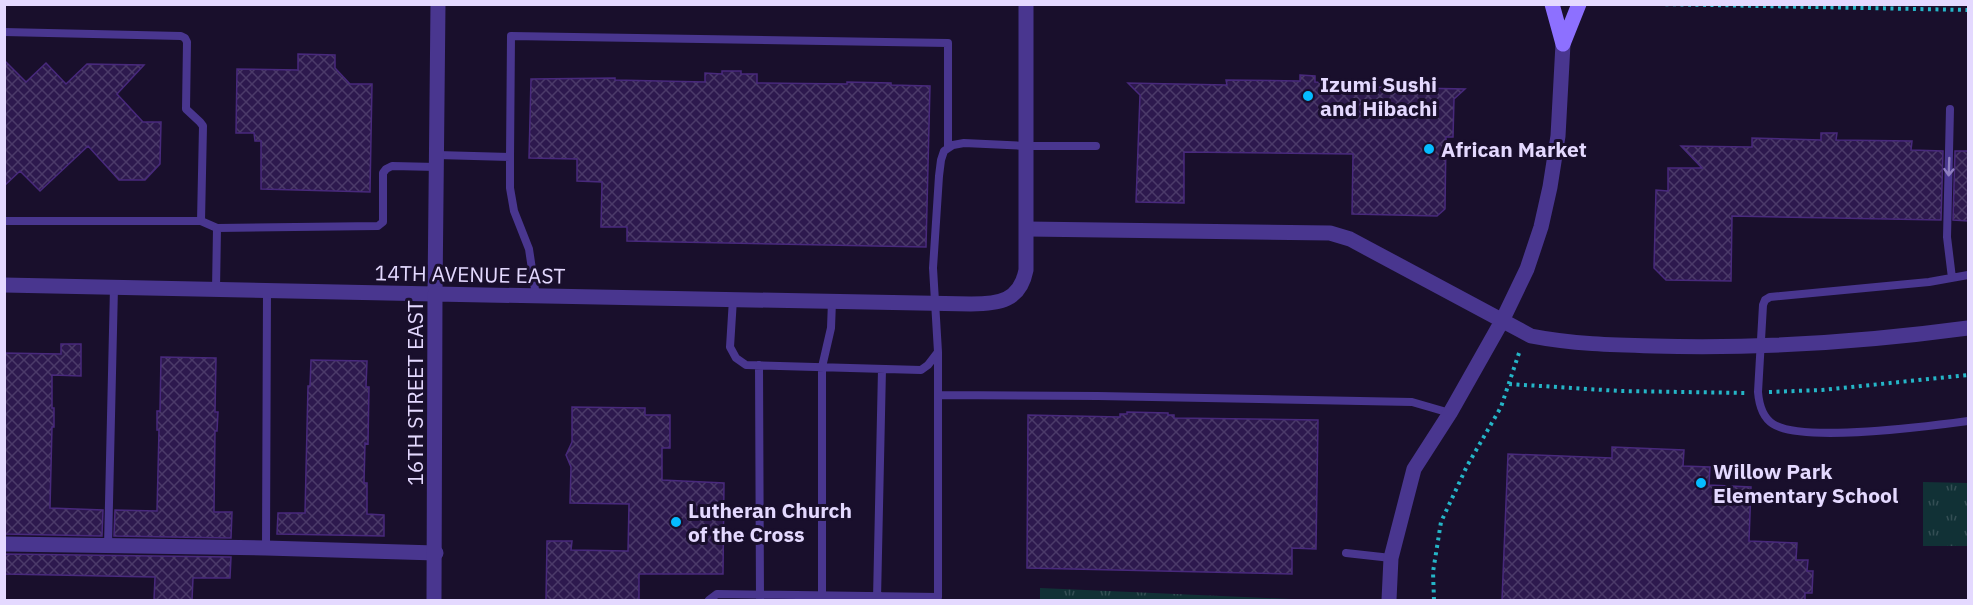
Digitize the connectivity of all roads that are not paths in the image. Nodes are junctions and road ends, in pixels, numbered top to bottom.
1 (438, 4) edge
2 (1026, 4) edge
3 (1552, 4) edge
4 (1579, 4) edge
5 (4, 32) edge
6 (1563, 44) junction
7 (1950, 109) dead end
8 (1026, 146) junction
9 (1096, 146) dead end
10 (948, 148) junction
11 (510, 157) junction
12 (437, 161) junction
13 (4, 221) edge
14 (201, 221) junction
15 (217, 228) junction
16 (1026, 229) junction
17 (1968, 275) edge
18 (1952, 278) junction
19 (4, 285) edge
20 (114, 287) junction
21 (216, 290) junction
22 (267, 291) junction
23 (435, 294) junction
24 (536, 296) junction
25 (733, 299) junction
26 (831, 301) junction
27 (936, 303) junction
28 (1502, 321) junction
29 (1968, 328) edge
30 (1760, 346) junction
31 (938, 352) junction
32 (759, 365) junction
33 (822, 367) junction
34 (882, 369) junction
35 (938, 395) junction
36 (1450, 414) junction
37 (1968, 421) edge
38 (4, 544) edge
39 (108, 546) junction
40 (266, 548) junction
41 (436, 553) junction
42 (1346, 553) dead end
43 (1391, 558) junction
44 (760, 598) edge
45 (822, 598) edge
46 (877, 598) edge
47 (938, 598) edge
48 (435, 600) edge
49 (709, 600) edge
50 (1389, 600) edge

1 - 12 street, 16TH STREET EAST
2 - 8 street, 14TH AVENUE EAST
3 - 6 main road
4 - 6 main road
5 - 14 lane
6 - 28 street
7 -> 18 lane
8 - 9 lane
8 - 10 lane
8 - 16 street, 14TH AVENUE EAST
10 - 11 lane
10 - 27 lane
11 - 12 lane
11 - 24 lane
12 - 15 lane
12 - 23 street, 16TH STREET EAST
13 - 14 lane
14 - 15 lane
15 - 21 lane
16 - 27 street, 14TH AVENUE EAST
16 - 28 street
17 - 18 lane
18 - 30 lane
19 - 20 street, 14TH AVENUE EAST
20 - 21 street, 14TH AVENUE EAST
20 - 39 lane
21 - 22 street, 14TH AVENUE EAST
22 - 23 street, 14TH AVENUE EAST
22 - 40 lane
23 - 24 street, 14TH AVENUE EAST
23 - 41 street, 16TH STREET EAST
24 - 25 street, 14TH AVENUE EAST
25 - 26 street, 14TH AVENUE EAST
25 - 32 lane
26 - 27 street, 14TH AVENUE EAST
26 - 33 lane
27 - 31 lane
28 - 30 street
28 - 36 street
29 - 30 street
30 - 37 lane
31 - 34 lane
31 - 35 lane
32 - 33 lane
32 - 44 lane
33 - 34 lane
33 - 45 lane
34 - 46 lane
35 - 36 lane
35 - 47 lane
36 - 43 street
38 - 39 street
39 - 40 street
40 - 41 street
41 - 48 street, 16TH STREET EAST
42 - 43 lane
43 - 50 street
44 - 45 lane
44 - 49 lane
45 - 46 lane
46 - 47 lane

